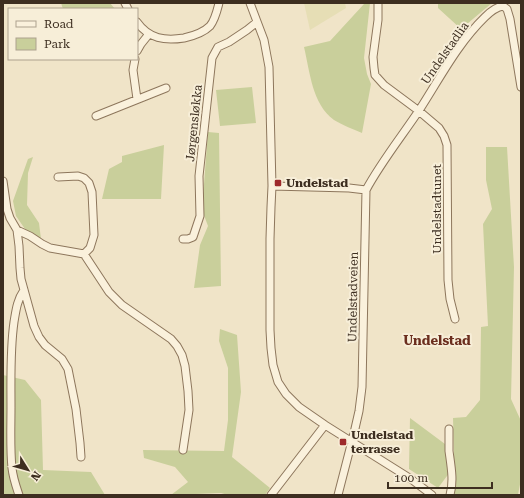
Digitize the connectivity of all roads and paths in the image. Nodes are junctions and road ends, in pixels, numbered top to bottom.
1 (218, 3) edge
2 (250, 3) edge
3 (378, 3) edge
4 (257, 22) junction
5 (138, 23) edge
6 (149, 34) junction
7 (138, 49) edge
8 (135, 60) edge
9 (521, 87) edge
10 (166, 88) dead end
11 (137, 99) junction
12 (419, 110) junction
13 (96, 116) dead end
14 (58, 177) dead end
15 (3, 181) edge
16 (272, 186) junction
17 (366, 190) junction
18 (17, 230) junction
19 (183, 239) dead end
20 (84, 254) junction
21 (24, 290) junction
22 (455, 319) dead end
23 (325, 425) junction
24 (449, 429) dead end
25 (352, 442) junction
26 (184, 450) dead end
27 (81, 457) dead end
28 (19, 495) edge
29 (271, 495) edge
30 (338, 495) edge
31 (432, 495) edge
32 (450, 495) edge

1 - 6 street
2 - 4 street
3 - 12 street
4 - 16 street
4 - 19 street, Jørgensløkka
5 - 6 street
6 - 7 street
8 - 11 street
9 - 12 street, Undelstadlia
10 - 11 street
11 - 13 street
12 - 17 street, Undelstadlia
12 - 22 street, Undelstadtunet
14 - 20 street
15 - 18 street
16 - 17 street
16 - 23 street
17 - 25 street, Undelstadveien
18 - 20 street
18 - 21 street
20 - 26 street
21 - 27 street
21 - 28 street
23 - 25 street
23 - 29 street
24 - 32 street
25 - 30 street, Undelstadveien
25 - 31 street

